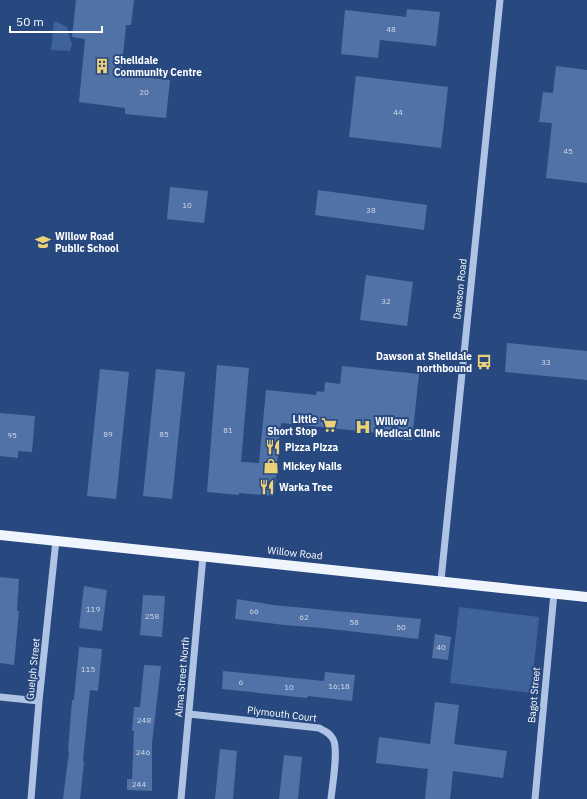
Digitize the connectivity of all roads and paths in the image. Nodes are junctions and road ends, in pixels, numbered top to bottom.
1 (500, 0) edge
2 (0, 535) edge
3 (56, 540) junction
4 (203, 556) junction
5 (441, 580) junction
6 (554, 593) junction
7 (587, 597) edge
8 (0, 697) edge
9 (39, 701) junction
10 (189, 714) junction
11 (31, 799) edge
12 (181, 799) edge
13 (331, 799) edge
14 (535, 799) edge

1 - 5 street, Dawson Road
2 - 3 main road, Willow Road
3 - 4 main road, Willow Road
3 - 9 street, Guelph Street
4 - 5 main road, Willow Road
4 - 10 street, Alma Street North
5 - 6 main road, Willow Road
6 - 7 main road, Willow Road
6 - 14 street, Bagot Street
8 - 9 street
9 - 11 street, Guelph Street
10 - 12 street, Alma Street North
10 - 13 street, Plymouth Court

